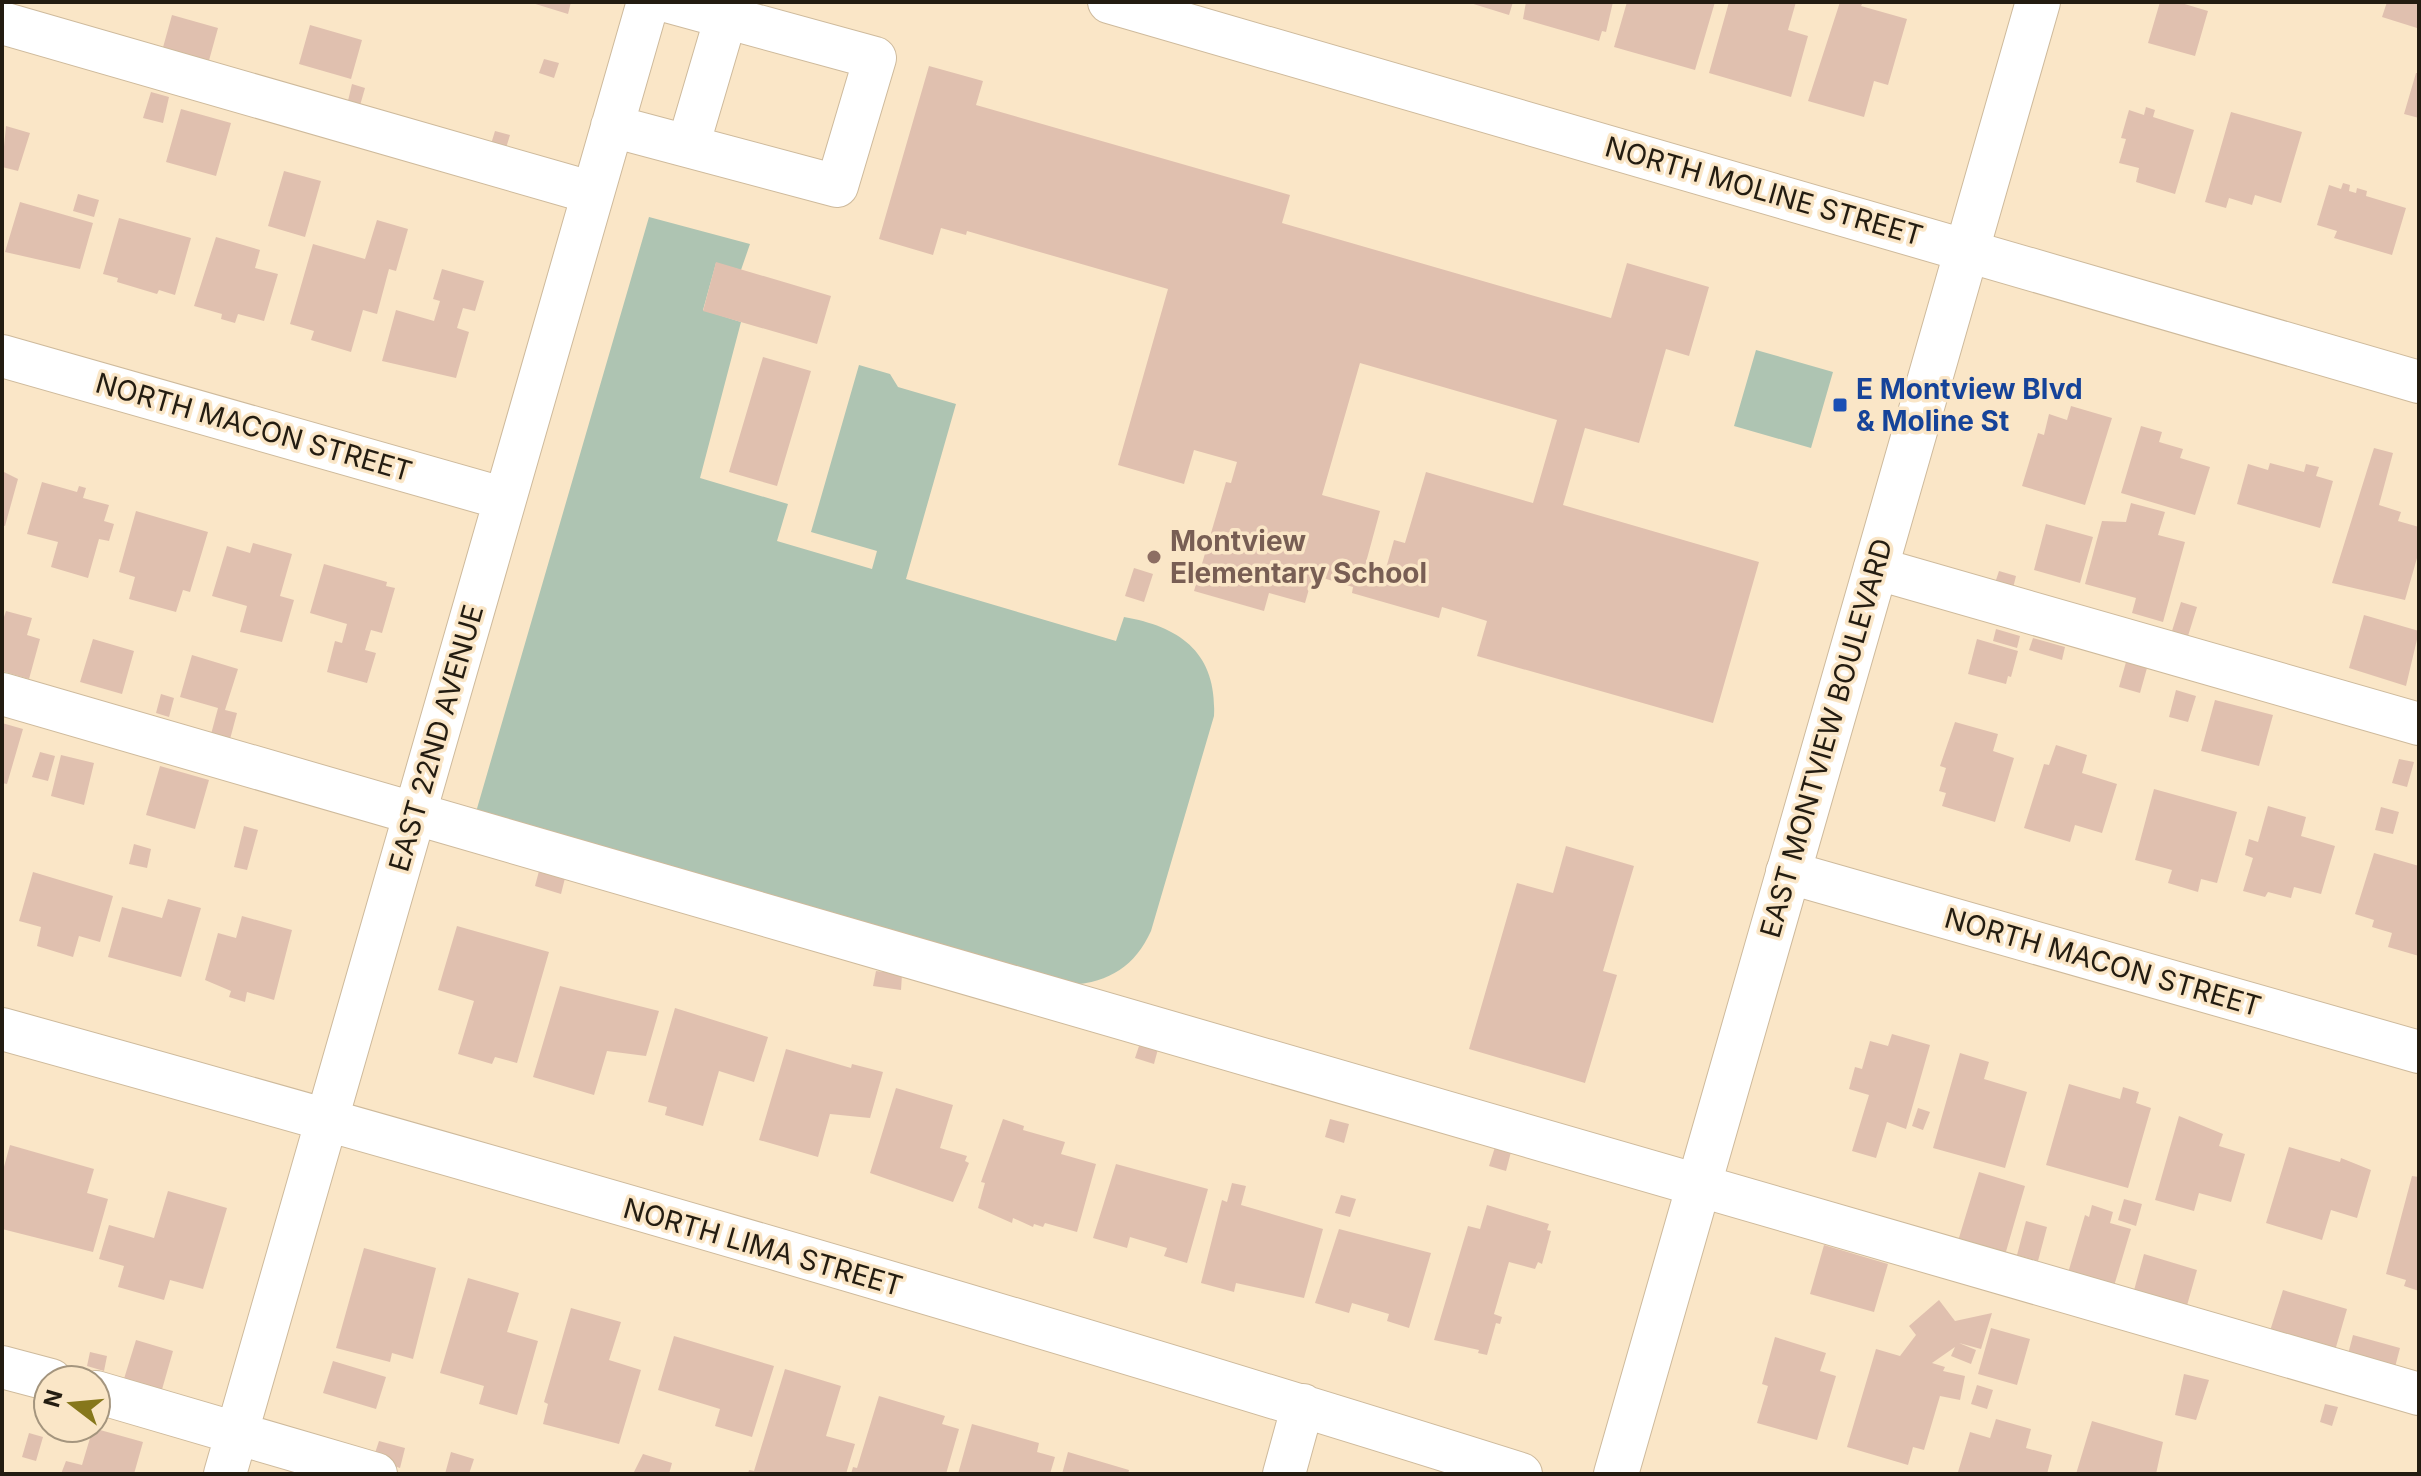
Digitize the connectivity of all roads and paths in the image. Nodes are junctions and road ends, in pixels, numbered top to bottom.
1 (648, 2) edge
2 (670, 2) edge
3 (1109, 2) edge
4 (2038, 2) edge
5 (726, 17) junction
6 (2, 23) edge
7 (612, 126) junction
8 (688, 146) junction
9 (593, 193) junction
10 (1966, 248) junction
11 (2, 356) edge
12 (2419, 382) edge
13 (505, 499) junction
14 (1875, 568) junction
15 (2, 694) edge
16 (2419, 724) edge
17 (415, 813) junction
18 (1787, 872) junction
19 (2, 1029) edge
20 (2419, 1052) edge
21 (327, 1119) junction
22 (1697, 1188) junction
23 (2, 1367) edge
24 (32, 1375) edge
25 (2419, 1394) edge
26 (112, 1397) edge
27 (1303, 1405) junction
28 (237, 1433) junction
29 (225, 1474) edge
30 (376, 1474) edge
31 (1284, 1474) edge
32 (1521, 1474) edge
33 (1616, 1474) edge

1 - 7 street, EAST 22ND AVENUE
2 - 5 street
3 - 10 street, NORTH MOLINE STREET
4 - 10 main road, EAST MONTVIEW BOULEVARD
5 - 8 street
5 - 8 street
6 - 9 street
7 - 8 street
7 - 9 street, EAST 22ND AVENUE
9 - 13 street, EAST 22ND AVENUE
10 - 12 street, NORTH MOLINE STREET
10 - 14 main road, EAST MONTVIEW BOULEVARD
11 - 13 street, NORTH MACON STREET
13 - 17 street, EAST 22ND AVENUE
14 - 16 street
14 - 18 main road, EAST MONTVIEW BOULEVARD
15 - 17 street
17 - 21 street, EAST 22ND AVENUE
17 - 22 street
18 - 20 street, NORTH MACON STREET
18 - 22 main road, EAST MONTVIEW BOULEVARD
19 - 21 street, NORTH LIMA STREET
21 - 27 street, NORTH LIMA STREET
21 - 28 street, EAST 22ND AVENUE
22 - 25 street
22 - 33 main road, EAST MONTVIEW BOULEVARD
23 - 24 street
26 - 28 street
27 - 31 street
27 - 32 street, NORTH LIMA STREET
28 - 29 street, EAST 22ND AVENUE
28 - 30 street

